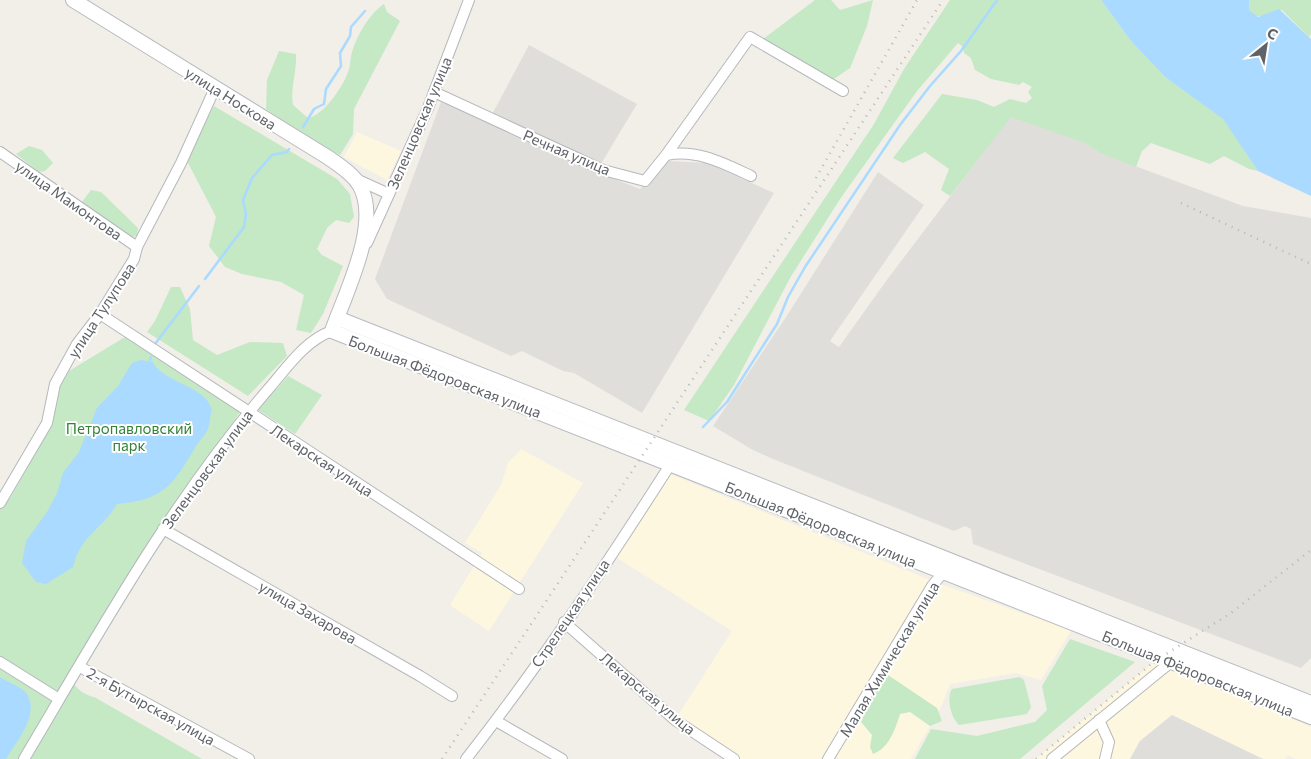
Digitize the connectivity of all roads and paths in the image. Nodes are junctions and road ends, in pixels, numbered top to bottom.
1 (73, 0) edge
2 (469, 0) edge
3 (215, 88) junction
4 (843, 91) dead end
5 (434, 92) junction
6 (0, 152) edge
7 (666, 155) junction
8 (350, 175) junction
9 (751, 176) dead end
10 (389, 194) junction
11 (372, 216) junction
12 (138, 247) junction
13 (100, 314) junction
14 (334, 325) junction
15 (248, 412) junction
16 (670, 465) junction
17 (0, 503) edge
18 (163, 528) junction
19 (953, 561) junction
20 (943, 572) junction
21 (519, 589) dead end
22 (564, 622) junction
23 (0, 662) edge
24 (1171, 662) junction
25 (80, 666) junction
26 (452, 696) dead end
27 (59, 699) junction
28 (1311, 703) edge
29 (1311, 717) edge
30 (496, 720) junction
31 (1100, 720) junction
32 (24, 759) edge
33 (249, 759) edge
34 (466, 759) edge
35 (562, 759) edge
36 (734, 759) edge
37 (828, 759) edge
38 (1052, 759) edge
39 (1105, 759) edge

1 - 3 main road, улица Носкова
2 - 5 street, Зеленцовская улица
3 - 8 main road, улица Носкова
3 - 12 street, улица Тулупова
4 - 7 street
5 - 7 street, Речная улица
5 - 10 street, Зеленцовская улица
6 - 12 street, улица Мамонтова
7 - 9 street
8 - 10 street, улица Носкова
8 - 11 main road, Зеленцовская улица
10 - 11 street, Зеленцовская улица
11 - 14 main road, Зеленцовская улица
12 - 13 street, улица Тулупова
13 - 15 street, Лекарская улица
13 - 17 street, улица Тулупова
14 - 15 street, Зеленцовская улица
14 - 16 main road, Большая Фёдоровская улица
14 - 19 main road, Большая Фёдоровская улица
15 - 18 street, Зеленцовская улица
15 - 21 street, Лекарская улица
16 - 20 main road, Большая Фёдоровская улица
16 - 22 street, Стрелецкая улица
18 - 25 street, Зеленцовская улица
18 - 26 street, улица Захарова
19 - 20 street, Малая Химическая улица
19 - 28 main road, Большая Фёдоровская улица
20 - 24 main road, Большая Фёдоровская улица
20 - 37 street, Малая Химическая улица
22 - 30 street, Стрелецкая улица
22 - 36 street, Лекарская улица
23 - 27 street
24 - 29 main road, Большая Фёдоровская улица
24 - 31 street
25 - 27 street, Зеленцовская улица
25 - 33 street, 2-я Бутырская улица
27 - 32 street, Зеленцовская улица
30 - 34 street, Стрелецкая улица
30 - 35 street
31 - 38 street
31 - 39 street

